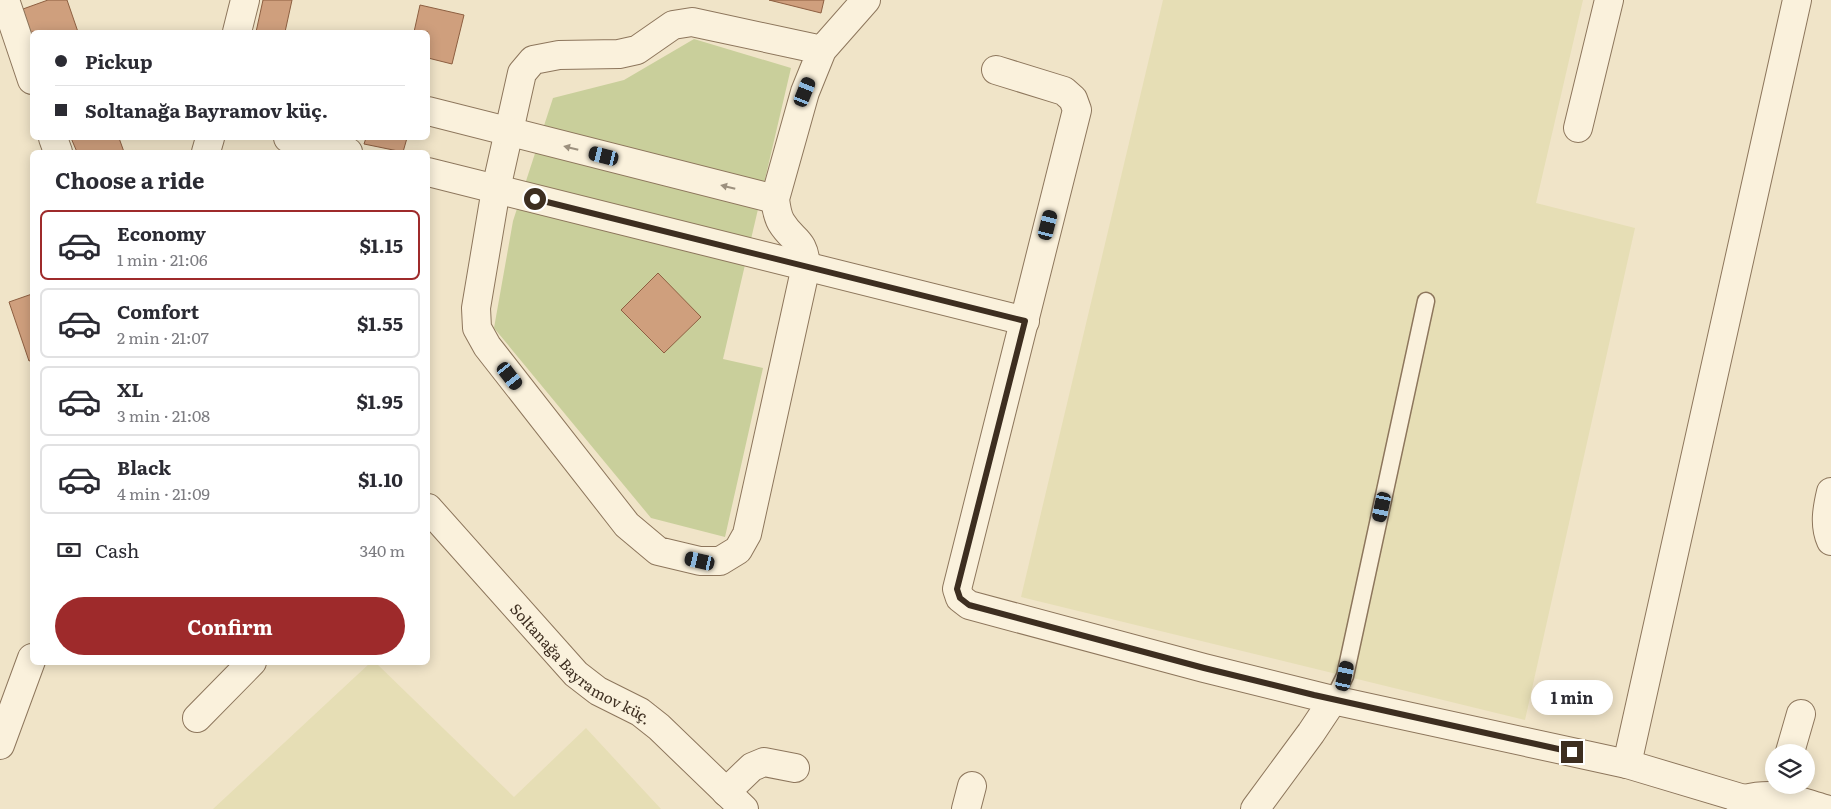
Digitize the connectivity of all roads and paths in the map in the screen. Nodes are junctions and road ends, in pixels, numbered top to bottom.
1 (5, 0) edge
2 (245, 0) edge
3 (866, 0) edge
4 (1609, 0) edge
5 (1797, 0) edge
6 (238, 30) edge
7 (822, 50) junction
8 (996, 70) dead end
9 (30, 74) edge
10 (430, 112) edge
11 (1578, 128) dead end
12 (508, 132) junction
13 (297, 140) edge
14 (339, 150) edge
15 (430, 173) edge
16 (496, 190) junction
17 (775, 199) junction
18 (806, 266) junction
19 (1426, 301) dead end
20 (1025, 321) junction
21 (1831, 492) edge
22 (430, 510) edge
23 (1831, 541) edge
24 (30, 663) edge
25 (249, 665) edge
26 (1333, 700) junction
27 (1801, 714) dead end
28 (197, 718) dead end
29 (0, 744) edge
30 (1792, 744) edge
31 (1627, 764) junction
32 (795, 768) dead end
33 (1765, 794) edge
34 (1788, 794) edge
35 (735, 801) edge
36 (1743, 804) edge
37 (1255, 809) edge
38 (1825, 809) edge

1 - 9 street
2 - 6 street
3 - 7 street
4 - 11 street
5 - 31 street
7 - 12 street
7 - 17 street
8 - 20 street
10 - 12 street
12 - 16 street
17 -> 12 street
13 - 14 street
15 - 16 street
16 - 18 street
16 - 18 street
17 - 18 street
18 - 20 street
19 - 26 lane
20 - 26 street
21 - 23 street
22 - 35 street, Soltanağa Bayramov küç.
24 - 29 street
25 - 28 street
26 - 31 street
26 - 37 street
27 - 30 street
31 - 36 street
32 - 35 street
33 - 36 street
34 - 38 street

